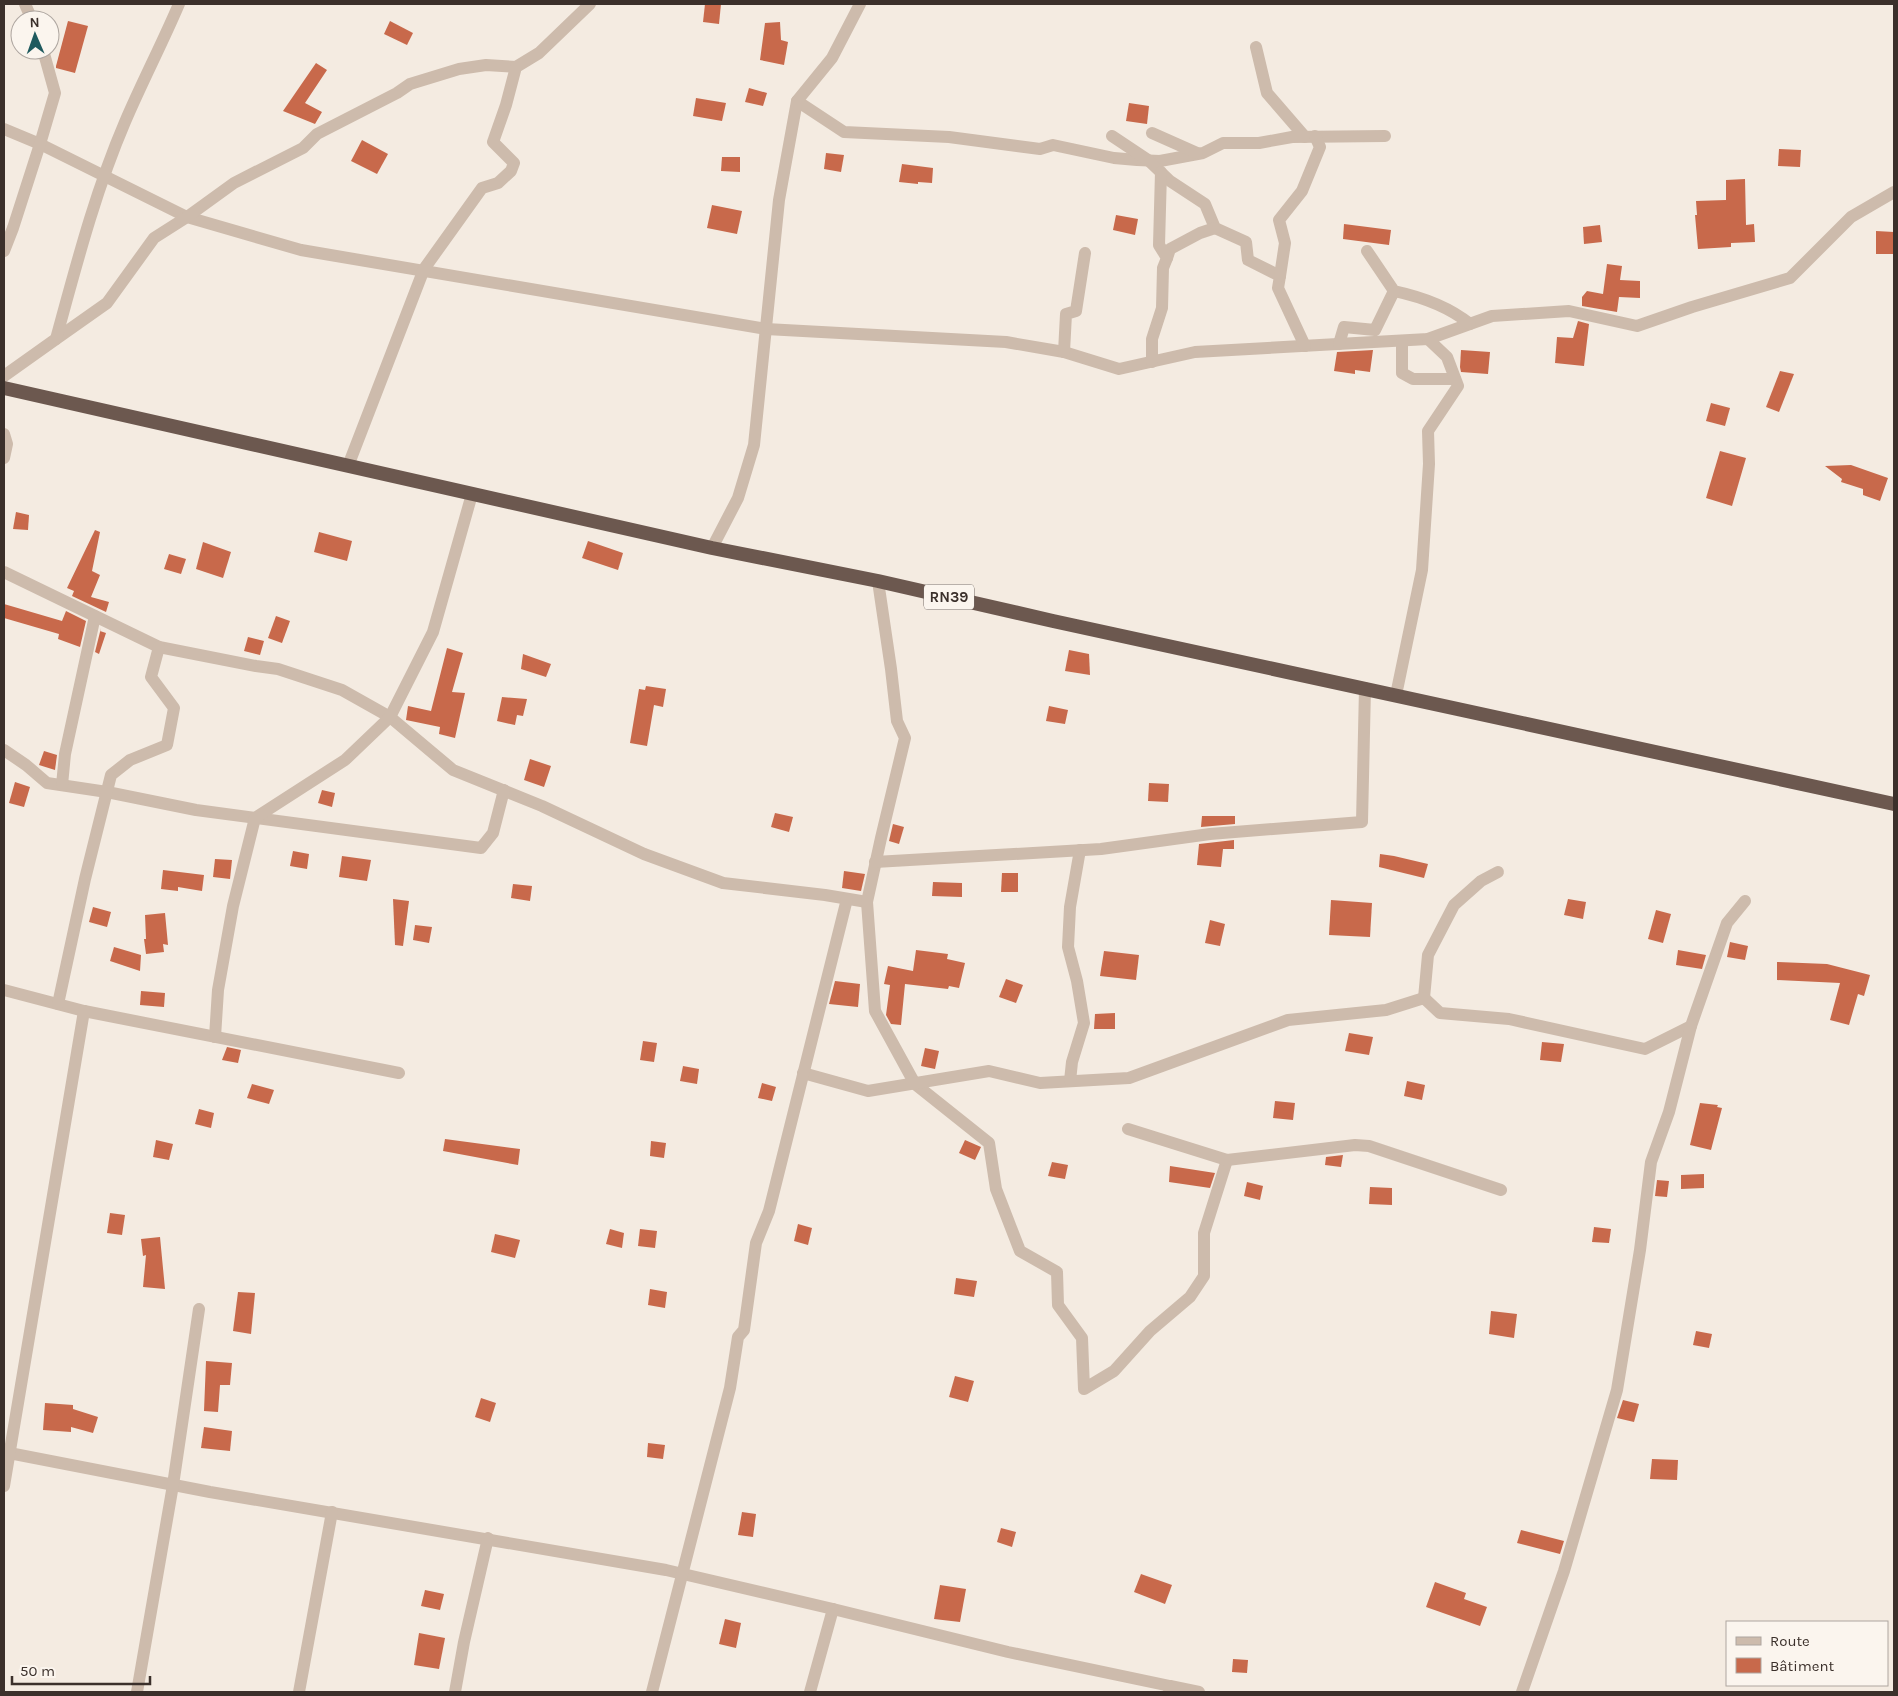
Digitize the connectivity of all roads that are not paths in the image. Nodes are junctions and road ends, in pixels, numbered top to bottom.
1 (179, 4) edge
2 (590, 4) edge
3 (860, 4) edge
4 (1256, 47) dead end
5 (47, 60) edge
6 (516, 67) junction
7 (797, 101) junction
8 (4, 129) edge
9 (1152, 133) dead end
10 (1112, 136) dead end
11 (1385, 136) dead end
12 (1310, 137) junction
13 (40, 144) junction
14 (1197, 153) junction
15 (1148, 160) junction
16 (1161, 172) junction
17 (104, 178) junction
18 (1894, 192) edge
19 (187, 217) junction
20 (1215, 228) junction
21 (4, 251) edge
22 (1367, 251) dead end
23 (1085, 253) dead end
24 (1167, 258) junction
25 (424, 269) junction
26 (1280, 276) junction
27 (1394, 291) junction
28 (1470, 324) junction
29 (766, 329) junction
30 (56, 339) junction
31 (1428, 339) junction
32 (1402, 342) junction
33 (1339, 344) junction
34 (1305, 346) junction
35 (1064, 352) junction
36 (1152, 362) junction
37 (4, 376) edge
38 (1455, 380) junction
39 (4, 388) edge
40 (4, 434) edge
41 (4, 458) edge
42 (348, 466) junction
43 (472, 494) junction
44 (712, 548) junction
45 (4, 572) edge
46 (878, 581) junction
47 (95, 616) junction
48 (160, 647) junction
49 (1365, 688) junction
50 (1396, 695) junction
51 (390, 717) junction
52 (4, 750) edge
53 (62, 784) junction
54 (504, 790) junction
55 (107, 792) junction
56 (1894, 804) edge
57 (255, 818) junction
58 (1080, 850) junction
59 (876, 862) junction
60 (1498, 872) dead end
61 (847, 899) junction
62 (1745, 901) dead end
63 (868, 902) junction
64 (4, 990) edge
65 (1424, 998) junction
66 (58, 1004) junction
67 (84, 1011) junction
68 (1691, 1026) junction
69 (215, 1036) junction
70 (399, 1073) dead end
71 (803, 1073) junction
72 (1070, 1081) junction
73 (915, 1084) junction
74 (1128, 1129) dead end
75 (1227, 1160) junction
76 (1501, 1190) dead end
77 (199, 1309) dead end
78 (7, 1452) edge
79 (173, 1485) junction
80 (4, 1486) edge
81 (332, 1512) junction
82 (488, 1538) junction
83 (681, 1574) junction
84 (834, 1609) junction
85 (1170, 1689) edge
86 (137, 1692) edge
87 (299, 1692) edge
88 (455, 1692) edge
89 (652, 1692) edge
90 (810, 1692) edge
91 (1199, 1692) edge
92 (1522, 1692) edge

1 - 17 street
2 - 6 street
3 - 7 street
4 - 12 street
5 - 13 street
6 - 19 street
6 - 25 street
7 - 15 street
7 - 29 street
8 - 13 street
9 - 14 street
10 - 15 street
11 - 12 street
12 - 14 street
12 - 26 street
13 - 17 street
13 - 21 street
14 - 15 street
15 - 16 street
16 - 20 street
16 - 24 street
17 - 19 street
17 - 30 street
18 - 28 street
19 - 25 street
19 - 30 street
20 - 24 street
20 - 26 street
22 - 27 street
23 - 35 street
24 - 36 street
25 - 29 street
25 - 42 street
26 - 34 street
27 - 28 street
27 - 33 street
28 - 31 street
29 - 35 street
29 - 44 street
30 - 37 street
31 - 32 street
31 - 38 street
32 - 33 street
32 - 38 street
33 - 34 street
34 - 36 street
35 - 36 street
38 - 50 street
39 - 42 highway, RN39
40 - 41 street
42 - 43 highway, RN39
43 - 44 highway, RN39
43 - 51 street
44 - 46 highway, RN39
45 - 47 street
46 - 49 highway, RN39
46 - 59 street
47 - 48 street
47 - 53 street
48 - 51 street
48 - 55 street
49 - 50 highway, RN39
49 - 58 street
50 - 56 highway, RN39
51 - 54 street
51 - 57 street
52 - 53 street
53 - 55 street
54 - 57 street
54 - 61 street
55 - 57 street
55 - 66 street
57 - 69 street
58 - 59 street
58 - 72 street
59 - 63 street
60 - 65 street
61 - 63 street
61 - 71 street
62 - 68 street
63 - 73 street
64 - 66 street
65 - 68 street
65 - 72 street
66 - 67 street
67 - 69 street
67 - 78 street
68 - 92 street
69 - 70 street
71 - 73 street
71 - 83 street
72 - 73 street
73 - 75 street
74 - 75 street
75 - 76 street
77 - 79 street
78 - 79 street
78 - 80 street
79 - 81 street
79 - 86 street
81 - 82 street
81 - 87 street
82 - 83 street
82 - 88 street
83 - 84 street
83 - 89 street
84 - 85 street
84 - 90 street
85 - 91 street

